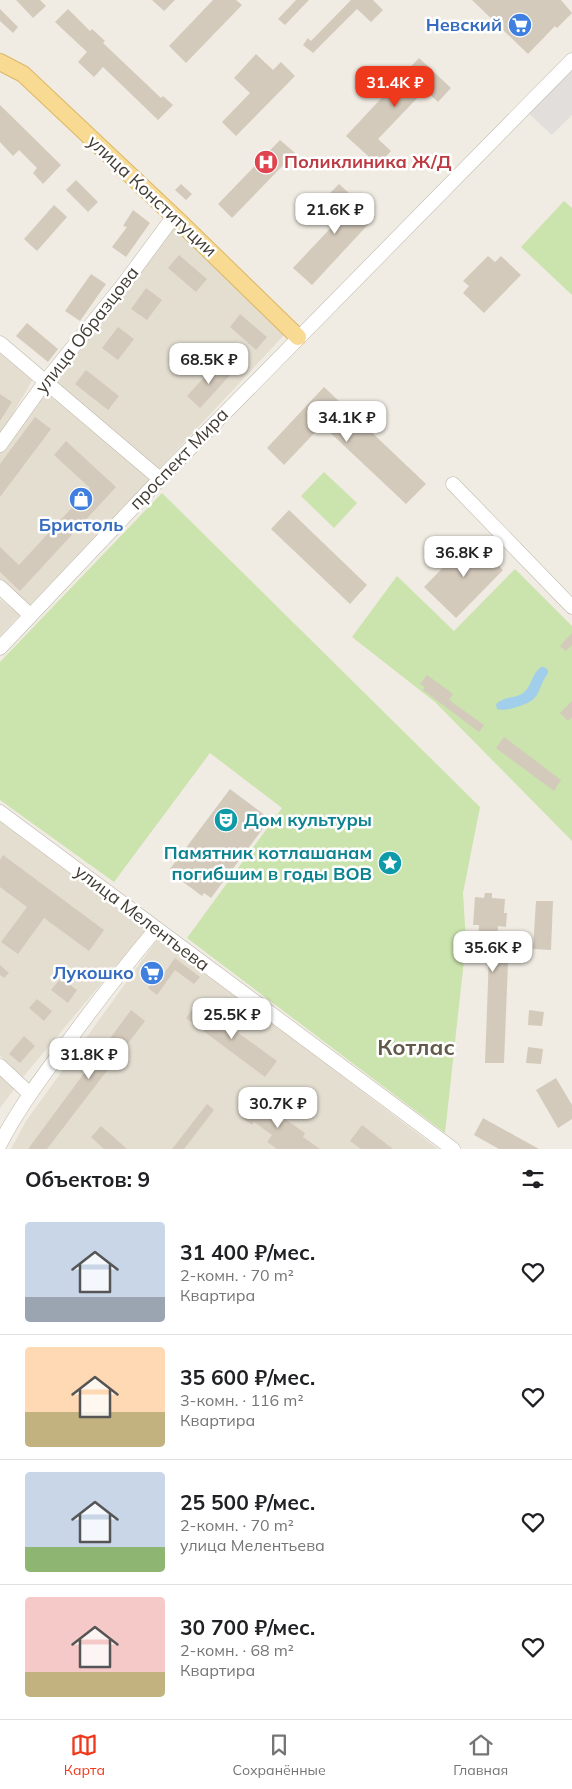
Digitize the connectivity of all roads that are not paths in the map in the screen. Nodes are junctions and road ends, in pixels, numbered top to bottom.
1 (572, 60) edge
2 (0, 62) edge
3 (174, 216) junction
4 (298, 337) junction
5 (0, 343) edge
6 (46, 382) junction
7 (0, 445) edge
8 (160, 479) junction
9 (453, 484) dead end
10 (0, 587) edge
11 (572, 607) edge
12 (30, 615) junction
13 (0, 648) edge
14 (0, 812) edge
15 (156, 928) junction
16 (0, 1066) edge
17 (30, 1094) junction
18 (0, 1144) edge
19 (453, 1149) edge

1 - 4 street, проспект Мира
2 - 3 main road, улица Конституции
3 - 4 main road, улица Конституции
3 - 6 street, улица Образцова
4 - 8 street, проспект Мира
5 - 6 street
6 - 7 street, улица Образцова
6 - 8 street
8 - 12 street, проспект Мира
9 - 11 street
10 - 12 street
12 - 13 street, проспект Мира
14 - 15 street, улица Мелентьева
15 - 17 street
15 - 19 street, улица Мелентьева
16 - 17 street
17 - 18 street

